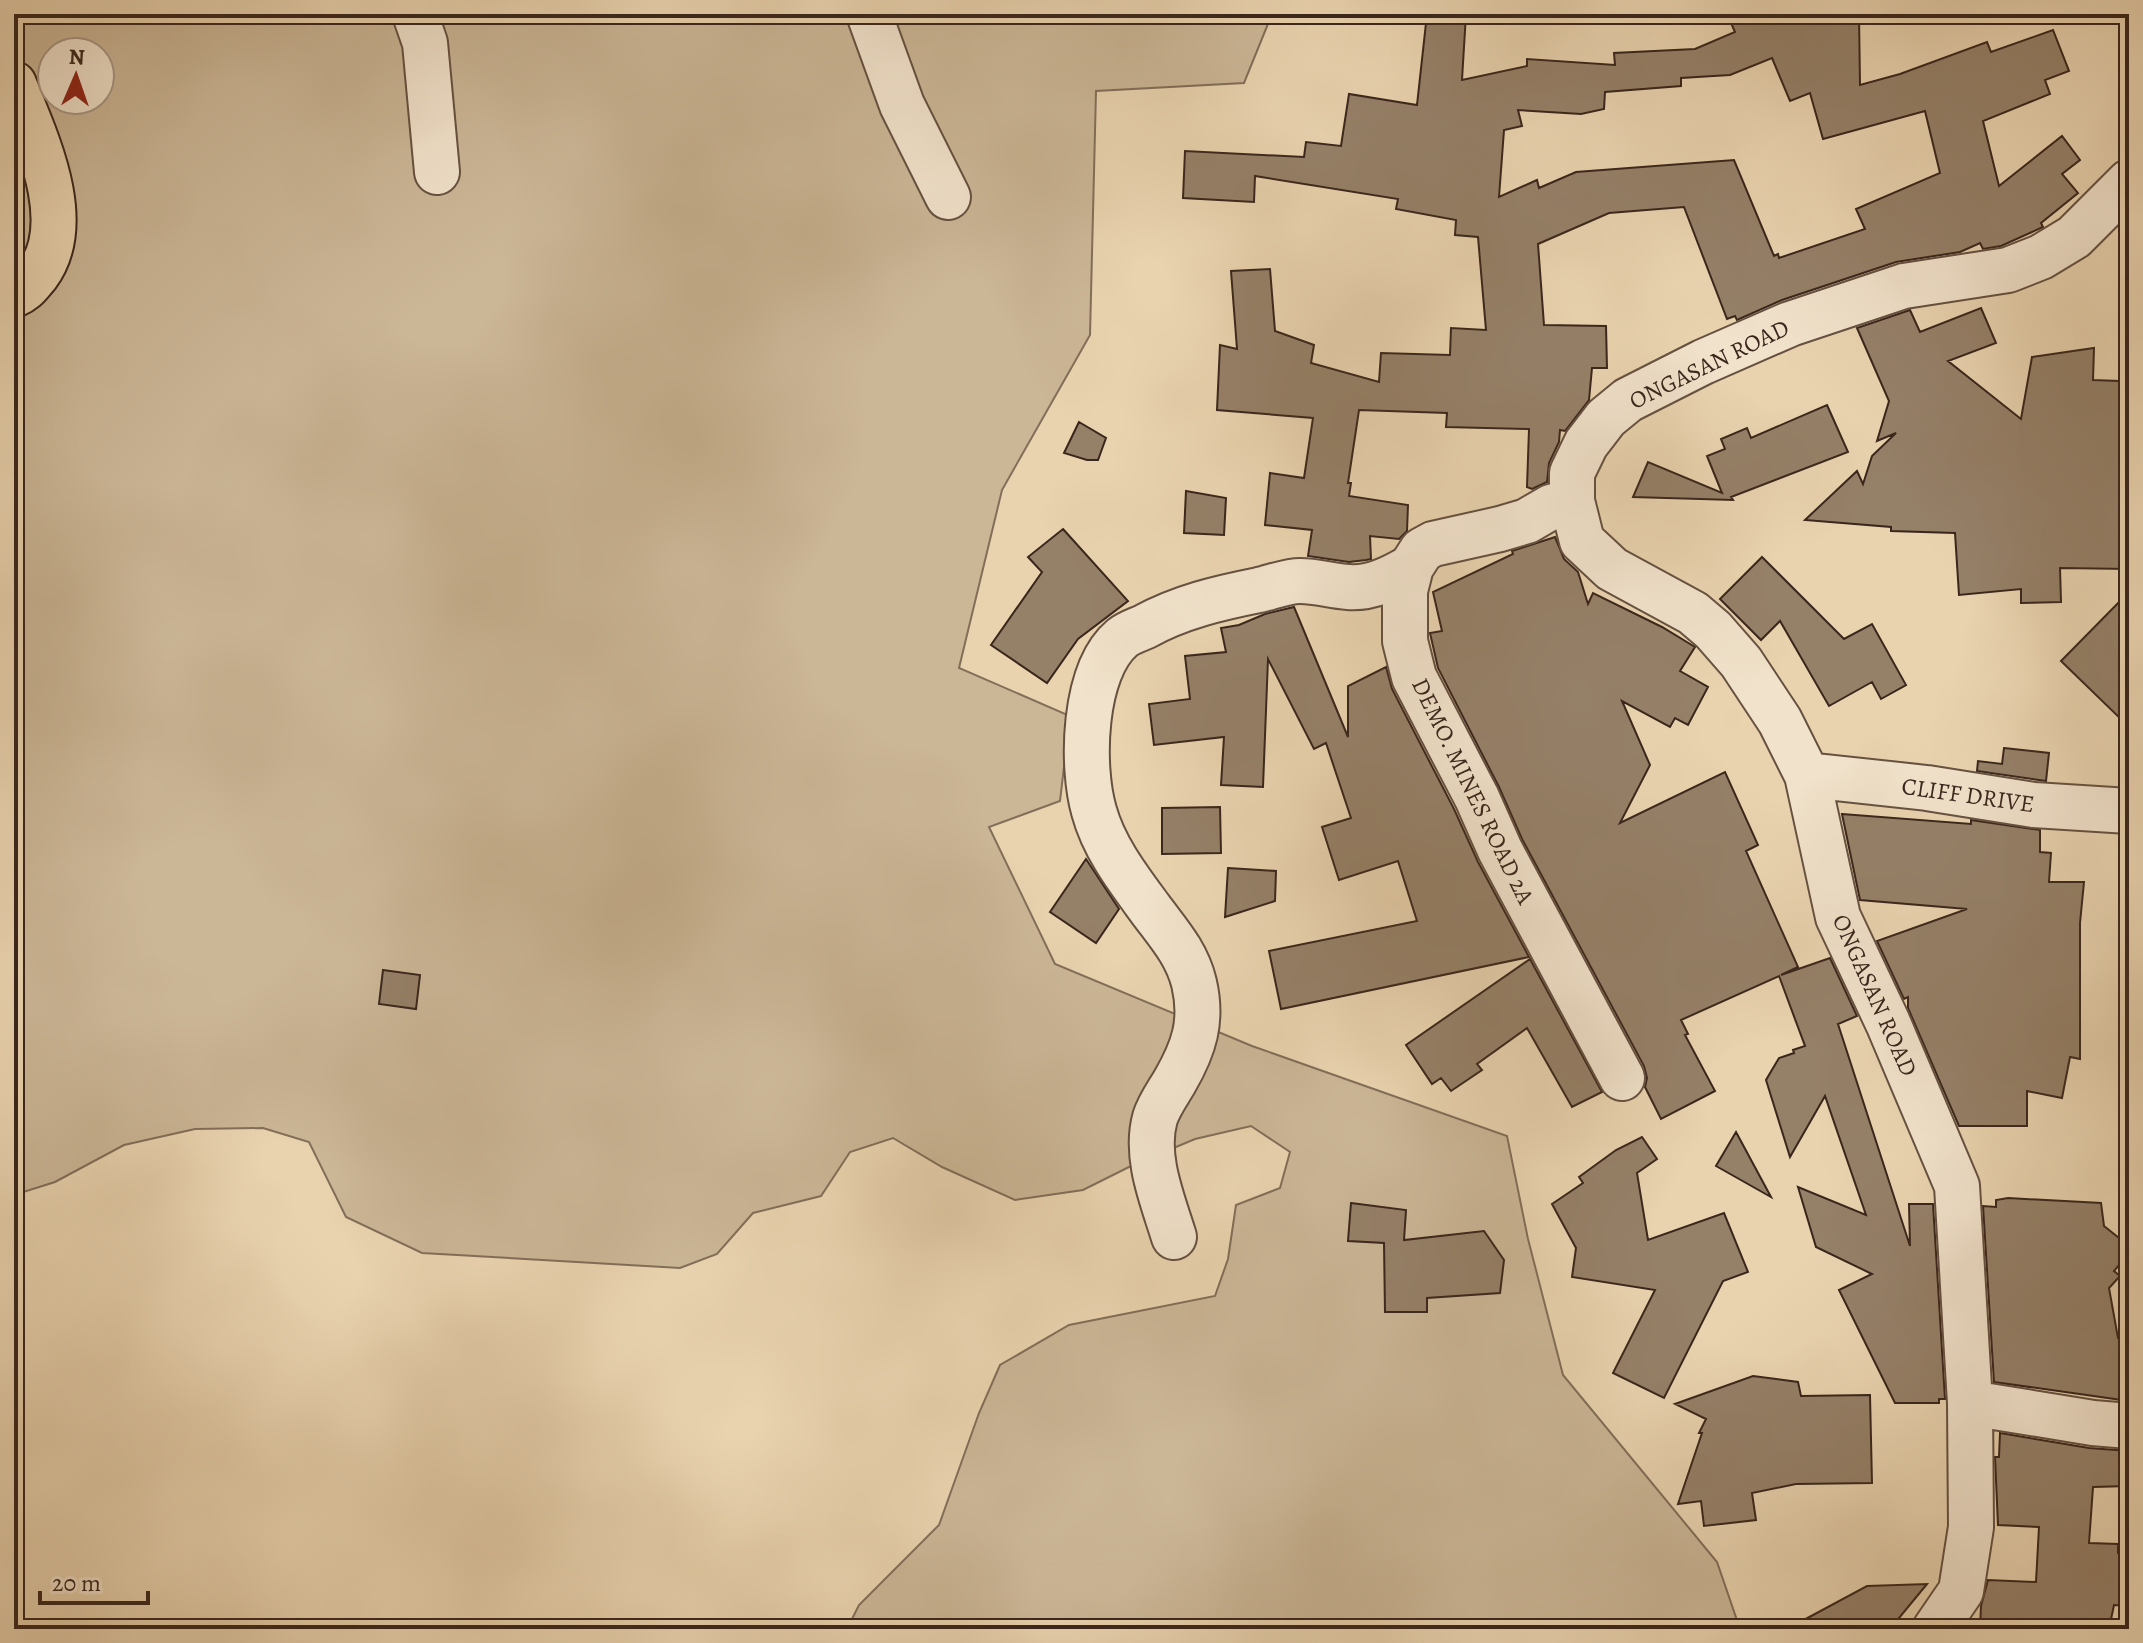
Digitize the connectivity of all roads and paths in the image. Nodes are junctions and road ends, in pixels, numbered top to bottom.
1 (415, 14) edge
2 (869, 14) edge
3 (14, 84) edge
4 (437, 172) dead end
5 (2129, 182) edge
6 (948, 197) dead end
7 (14, 295) edge
8 (1572, 501) junction
9 (1411, 567) junction
10 (1807, 775) junction
11 (2129, 811) edge
12 (1622, 1078) dead end
13 (1174, 1237) dead end
14 (1970, 1403) junction
15 (2129, 1426) edge
16 (1966, 1610) edge
17 (1935, 1629) edge

1 - 4 street
2 - 6 street
3 - 7 highway
5 - 8 street, ONGASAN ROAD
8 - 9 street
8 - 10 street, ONGASAN ROAD
9 - 12 street, DEMO. MINES ROAD 2A
9 - 13 street
10 - 11 street, CLIFF DRIVE
10 - 14 street, ONGASAN ROAD
14 - 15 street
14 - 16 street, ONGASAN ROAD
16 - 17 street, ONGASAN ROAD

